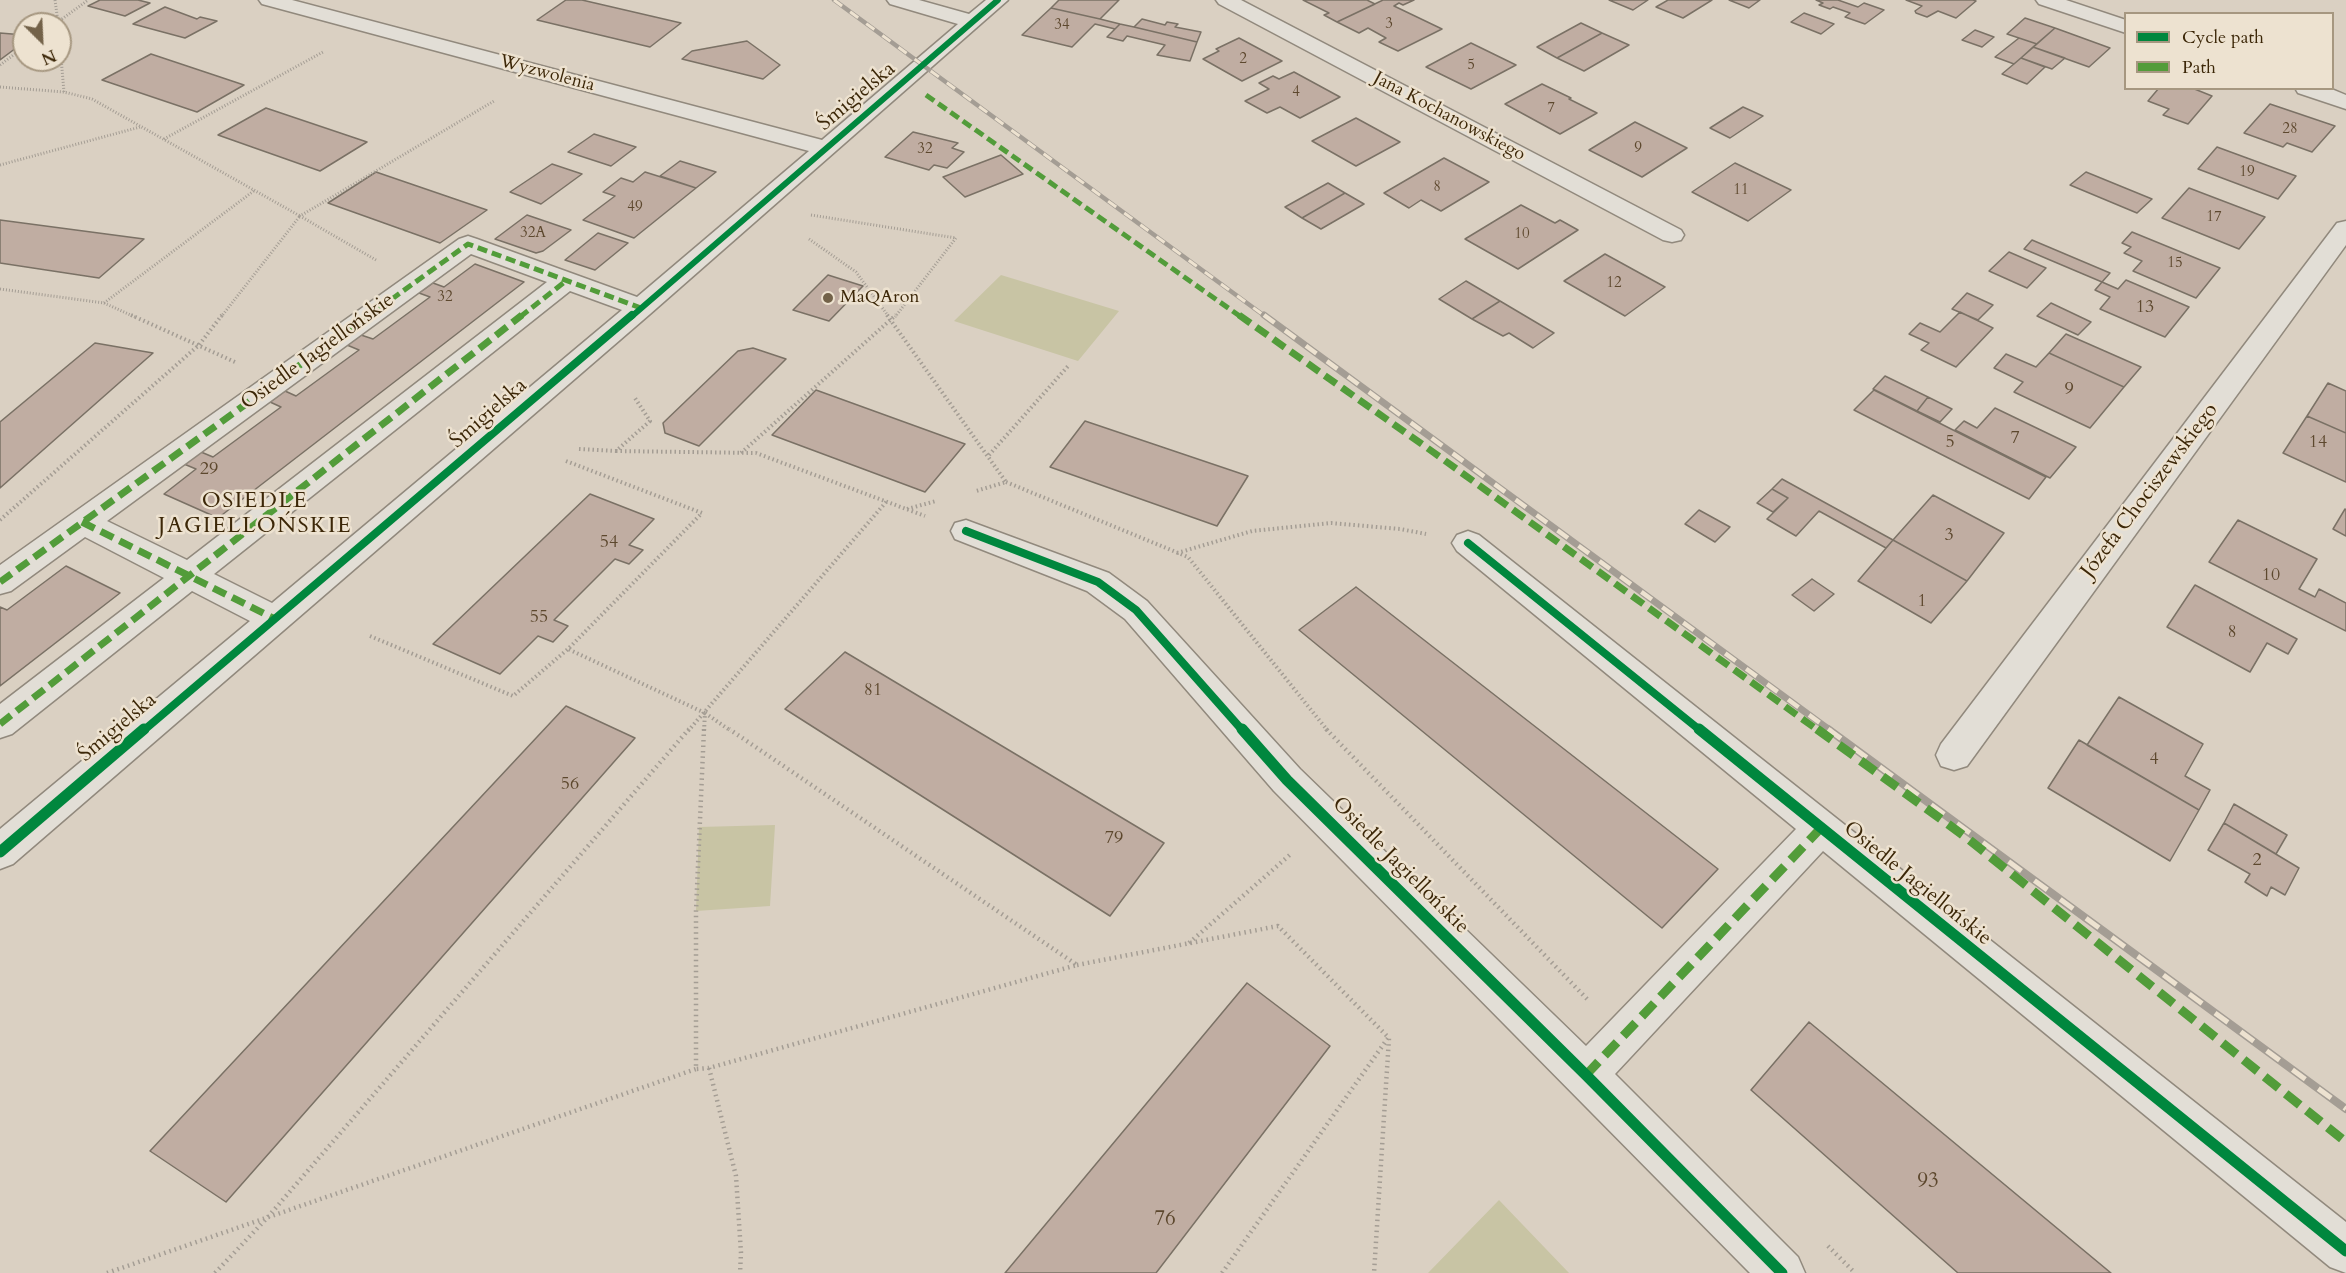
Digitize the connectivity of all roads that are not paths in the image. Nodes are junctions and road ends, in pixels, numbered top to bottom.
1 (269, 0) edge
2 (897, 0) edge
3 (998, 0) edge
4 (1226, 0) edge
5 (2046, 0) edge
6 (973, 22) junction
7 (2124, 26) edge
8 (2312, 90) edge
9 (2346, 102) edge
10 (825, 148) junction
11 (2346, 228) edge
12 (1672, 235) dead end
13 (567, 280) junction
14 (641, 308) junction
15 (82, 522) junction
16 (966, 531) road end
17 (1468, 543) road end
18 (189, 576) junction
19 (0, 582) edge
20 (275, 619) junction
21 (0, 724) edge
22 (1954, 755) dead end
23 (1820, 829) junction
24 (0, 852) edge
25 (1586, 1075) junction
26 (2346, 1251) edge
27 (1782, 1273) edge

1 - 10 street, Wyzwolenia
2 - 6 street
3 - 6 street, Śmigielska
4 - 12 street, Jana Kochanowskiego
5 - 7 street
6 - 10 street, Śmigielska
8 - 9 street
10 - 14 street, Śmigielska
11 - 22 street, Józefa Chociszewskiego
13 - 14 street, Osiedle Jagiellońskie
13 - 15 street, Osiedle Jagiellońskie
13 - 18 street
14 - 20 street, Śmigielska
15 - 18 street
15 - 19 street, Osiedle Jagiellońskie
16 - 25 street, Osiedle Jagiellońskie
17 - 23 street, Osiedle Jagiellońskie
18 - 20 street
18 - 21 street
20 - 24 street, Śmigielska
23 - 25 street, Osiedle Jagiellońskie
23 - 26 street, Osiedle Jagiellońskie
25 - 27 street, Osiedle Jagiellońskie

